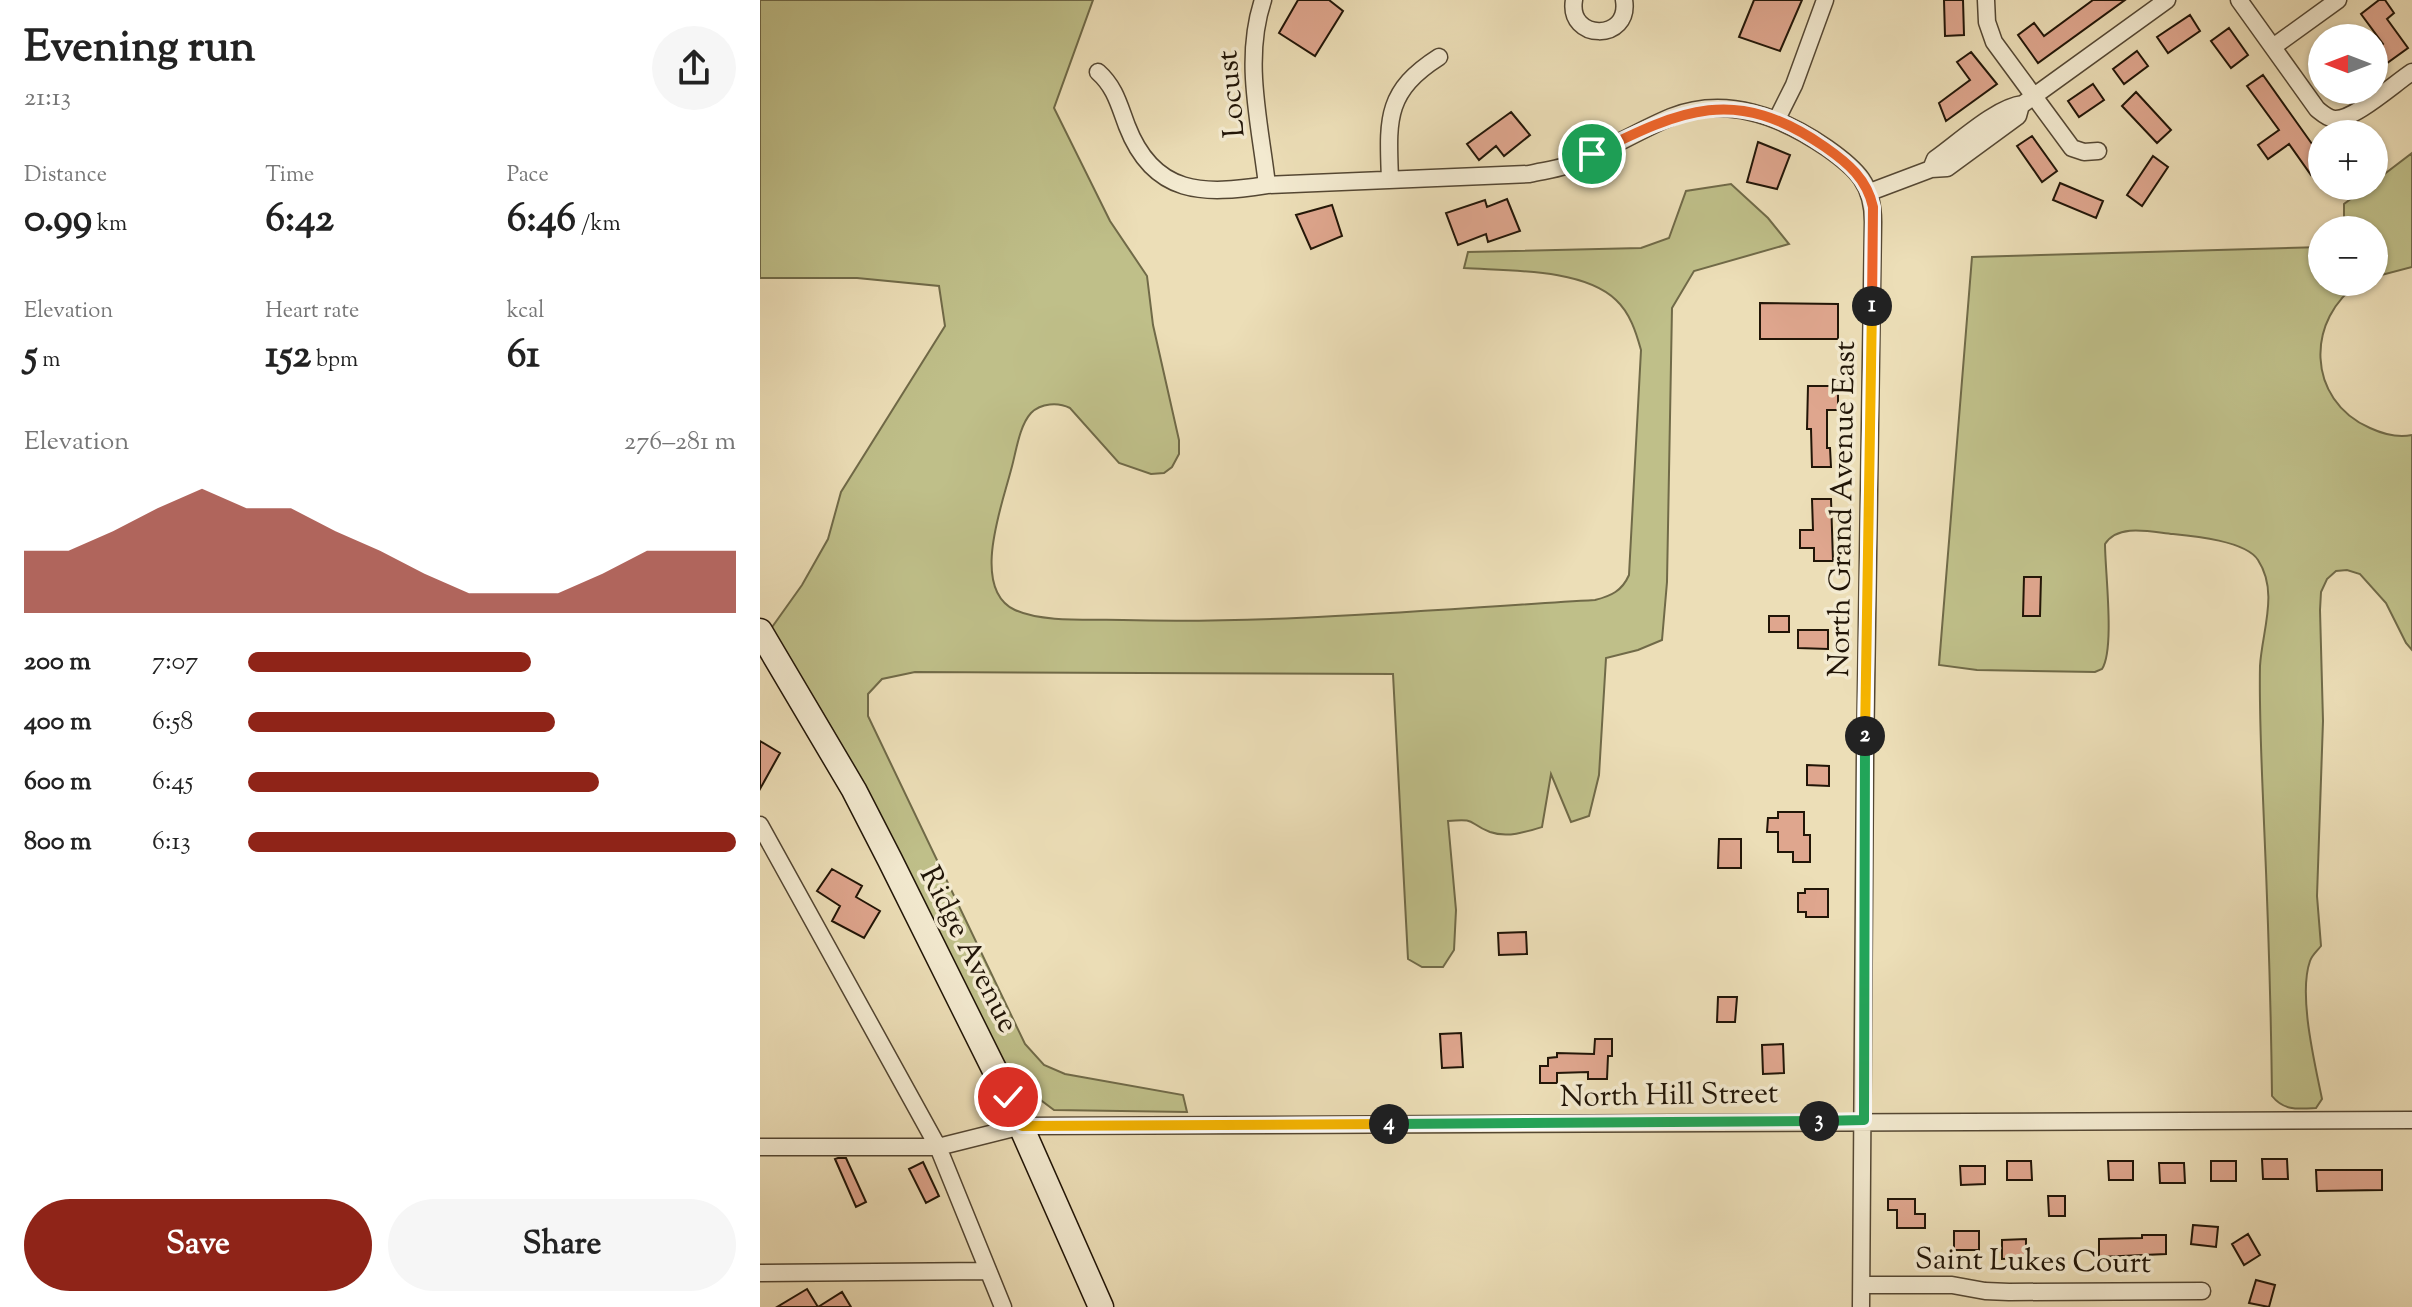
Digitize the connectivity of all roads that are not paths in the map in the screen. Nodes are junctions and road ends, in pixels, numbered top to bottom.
1 (1263, 0) edge
2 (1574, 0) edge
3 (1624, 0) edge
4 (1825, 0) edge
5 (1986, 0) edge
6 (2167, 0) edge
7 (2239, 0) edge
8 (2338, 0) edge
9 (2273, 47) junction
10 (1439, 57) dead end
11 (1098, 72) dead end
12 (2412, 72) edge
13 (2027, 101) junction
14 (1777, 119) junction
15 (2098, 151) dead end
16 (1390, 180) junction
17 (1267, 185) junction
18 (1870, 192) junction
19 (760, 631) edge
20 (760, 825) edge
21 (1864, 1120) junction
22 (2412, 1120) edge
23 (1022, 1126) junction
24 (760, 1147) edge
25 (938, 1147) junction
26 (988, 1271) junction
27 (760, 1273) edge
28 (1862, 1285) junction
29 (2202, 1291) dead end
30 (1003, 1307) edge
31 (1101, 1307) edge
32 (1861, 1307) edge

1 - 17 street, Locust
2 - 3 street
4 - 14 street
5 - 13 street
6 - 13 street
7 - 9 street
8 - 9 street
9 - 12 street
10 - 16 street
11 - 17 street
13 - 15 street
13 - 18 street
14 - 16 street
14 - 18 street
16 - 17 street
18 - 21 street, North Grand Avenue East
19 - 23 street, Ridge Avenue
20 - 25 street
21 - 22 street, North Hill Street
21 - 23 street, North Hill Street
21 - 28 street, North Grand Avenue East
23 - 25 street, North Hill Street
23 - 31 street, Ridge Avenue
24 - 25 street, North Hill Street
25 - 26 street
26 - 27 street
26 - 30 street
28 - 29 street, Saint Lukes Court
28 - 32 street, North Grand Avenue East

